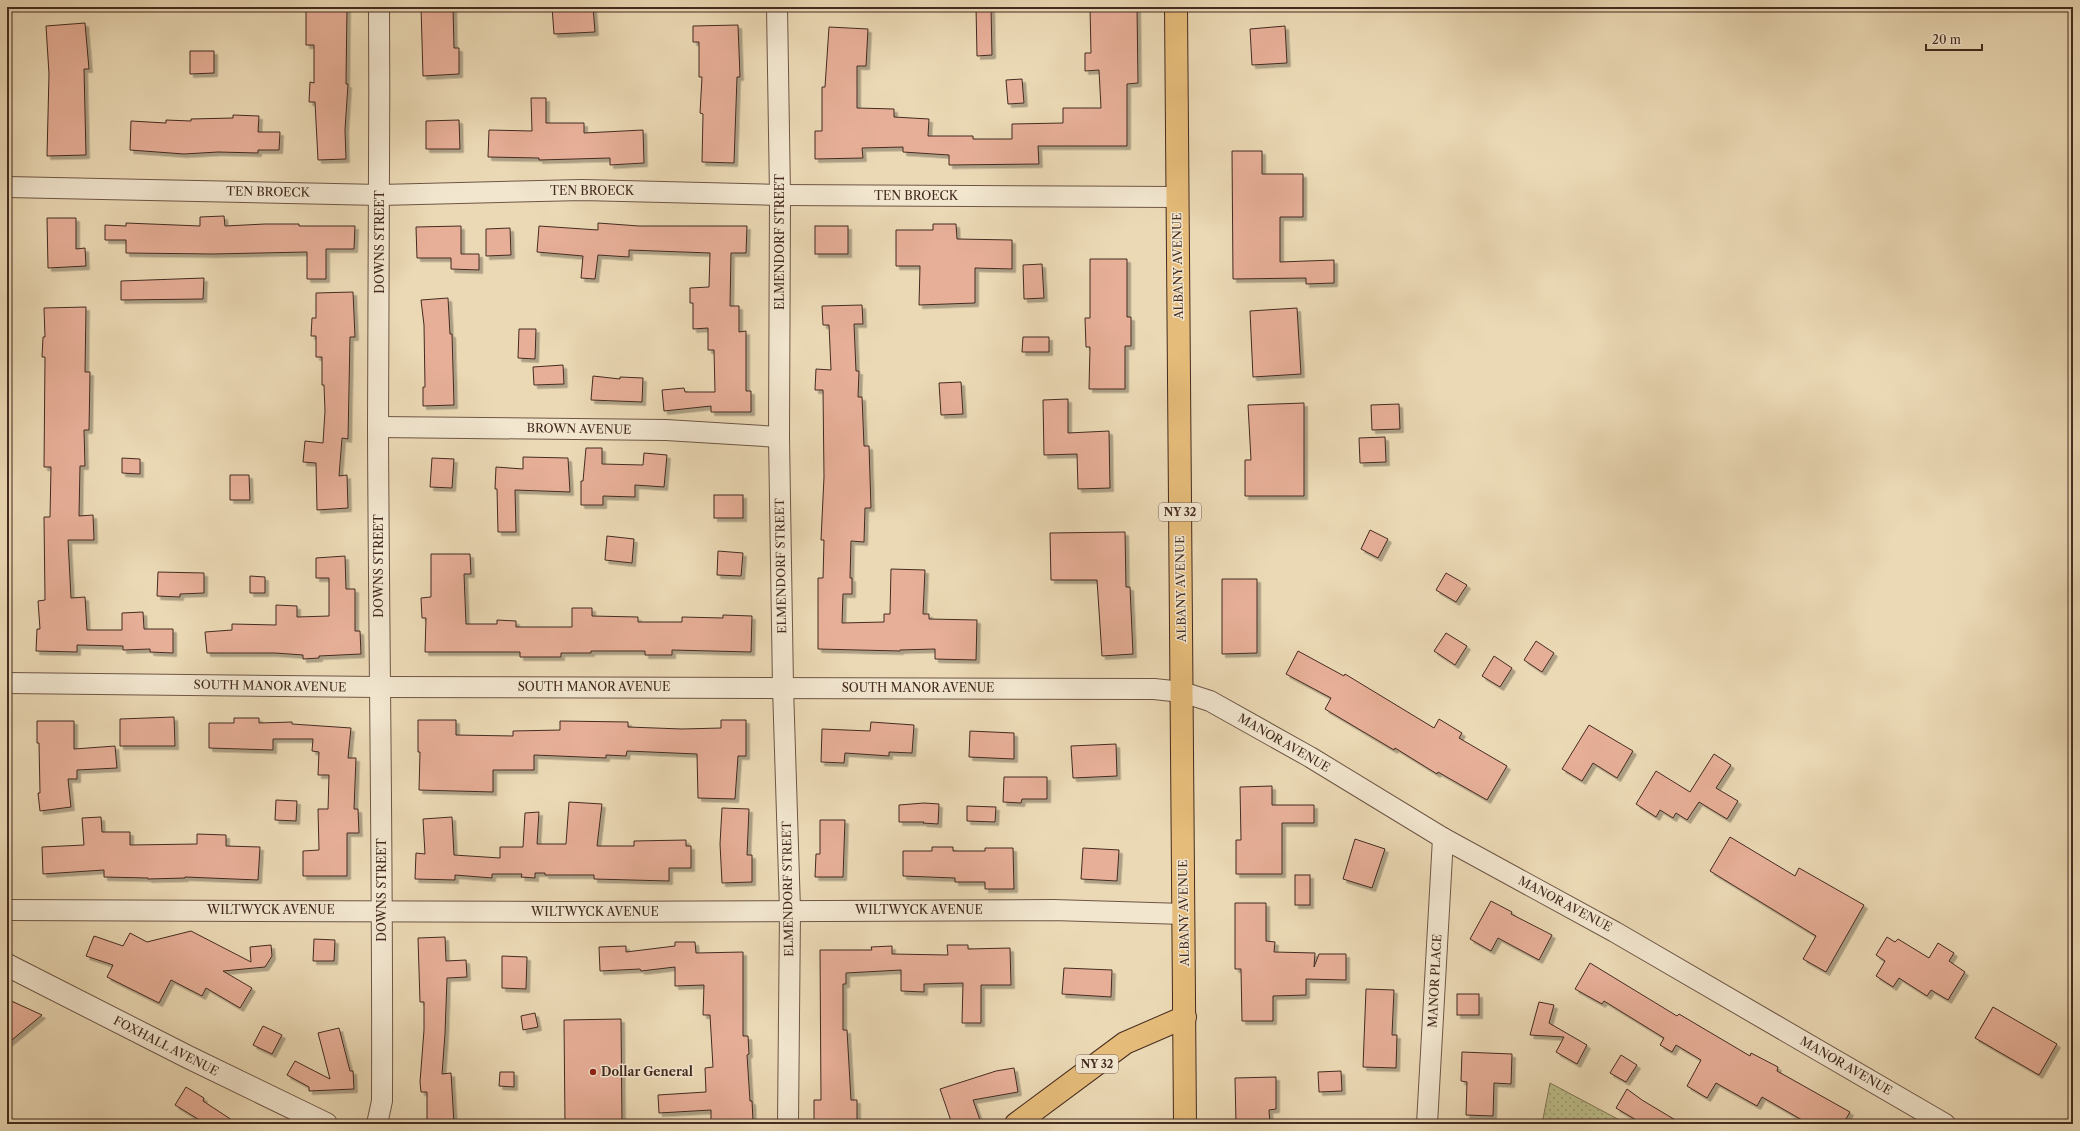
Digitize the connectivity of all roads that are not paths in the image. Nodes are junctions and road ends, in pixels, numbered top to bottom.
1 (379, 7) edge
2 (777, 7) edge
3 (1176, 7) edge
4 (7, 186) edge
5 (380, 195) junction
6 (780, 195) junction
7 (1177, 197) junction
8 (378, 427) junction
9 (779, 437) junction
10 (7, 683) edge
11 (380, 687) junction
12 (783, 687) junction
13 (1182, 692) junction
14 (1443, 838) junction
15 (7, 910) edge
16 (790, 910) junction
17 (382, 911) junction
18 (1184, 914) junction
19 (7, 966) edge
20 (1185, 1017) junction
21 (326, 1124) edge
22 (377, 1124) edge
23 (788, 1124) edge
24 (1016, 1124) edge
25 (1185, 1124) edge
26 (1427, 1124) edge
27 (1945, 1124) edge

1 - 5 street, DOWNS STREET
2 - 6 street, ELMENDORF STREET
3 - 7 main road, ALBANY AVENUE / NY 32
4 - 5 street, TEN BROECK
5 - 6 street, TEN BROECK
5 - 8 street, DOWNS STREET
6 - 7 street, TEN BROECK
6 - 9 street, ELMENDORF STREET
7 - 13 main road, ALBANY AVENUE / NY 32
8 - 9 street, BROWN AVENUE
8 - 11 street, DOWNS STREET
9 - 12 street, ELMENDORF STREET
10 - 11 street, SOUTH MANOR AVENUE
11 - 12 street, SOUTH MANOR AVENUE
11 - 17 street, DOWNS STREET
12 - 13 street, SOUTH MANOR AVENUE
12 - 16 street, ELMENDORF STREET
13 - 14 street, MANOR AVENUE
13 - 18 main road, ALBANY AVENUE / NY 32
14 - 26 street, MANOR PLACE
14 - 27 street, MANOR AVENUE
15 - 17 street, WILTWYCK AVENUE
16 - 17 street, WILTWYCK AVENUE
16 - 18 street, WILTWYCK AVENUE
16 - 23 street, ELMENDORF STREET
17 - 22 street, DOWNS STREET
18 - 20 main road, ALBANY AVENUE / NY 32
19 - 21 street, FOXHALL AVENUE
20 - 24 main road, NY 32
20 - 25 main road, ALBANY AVENUE

